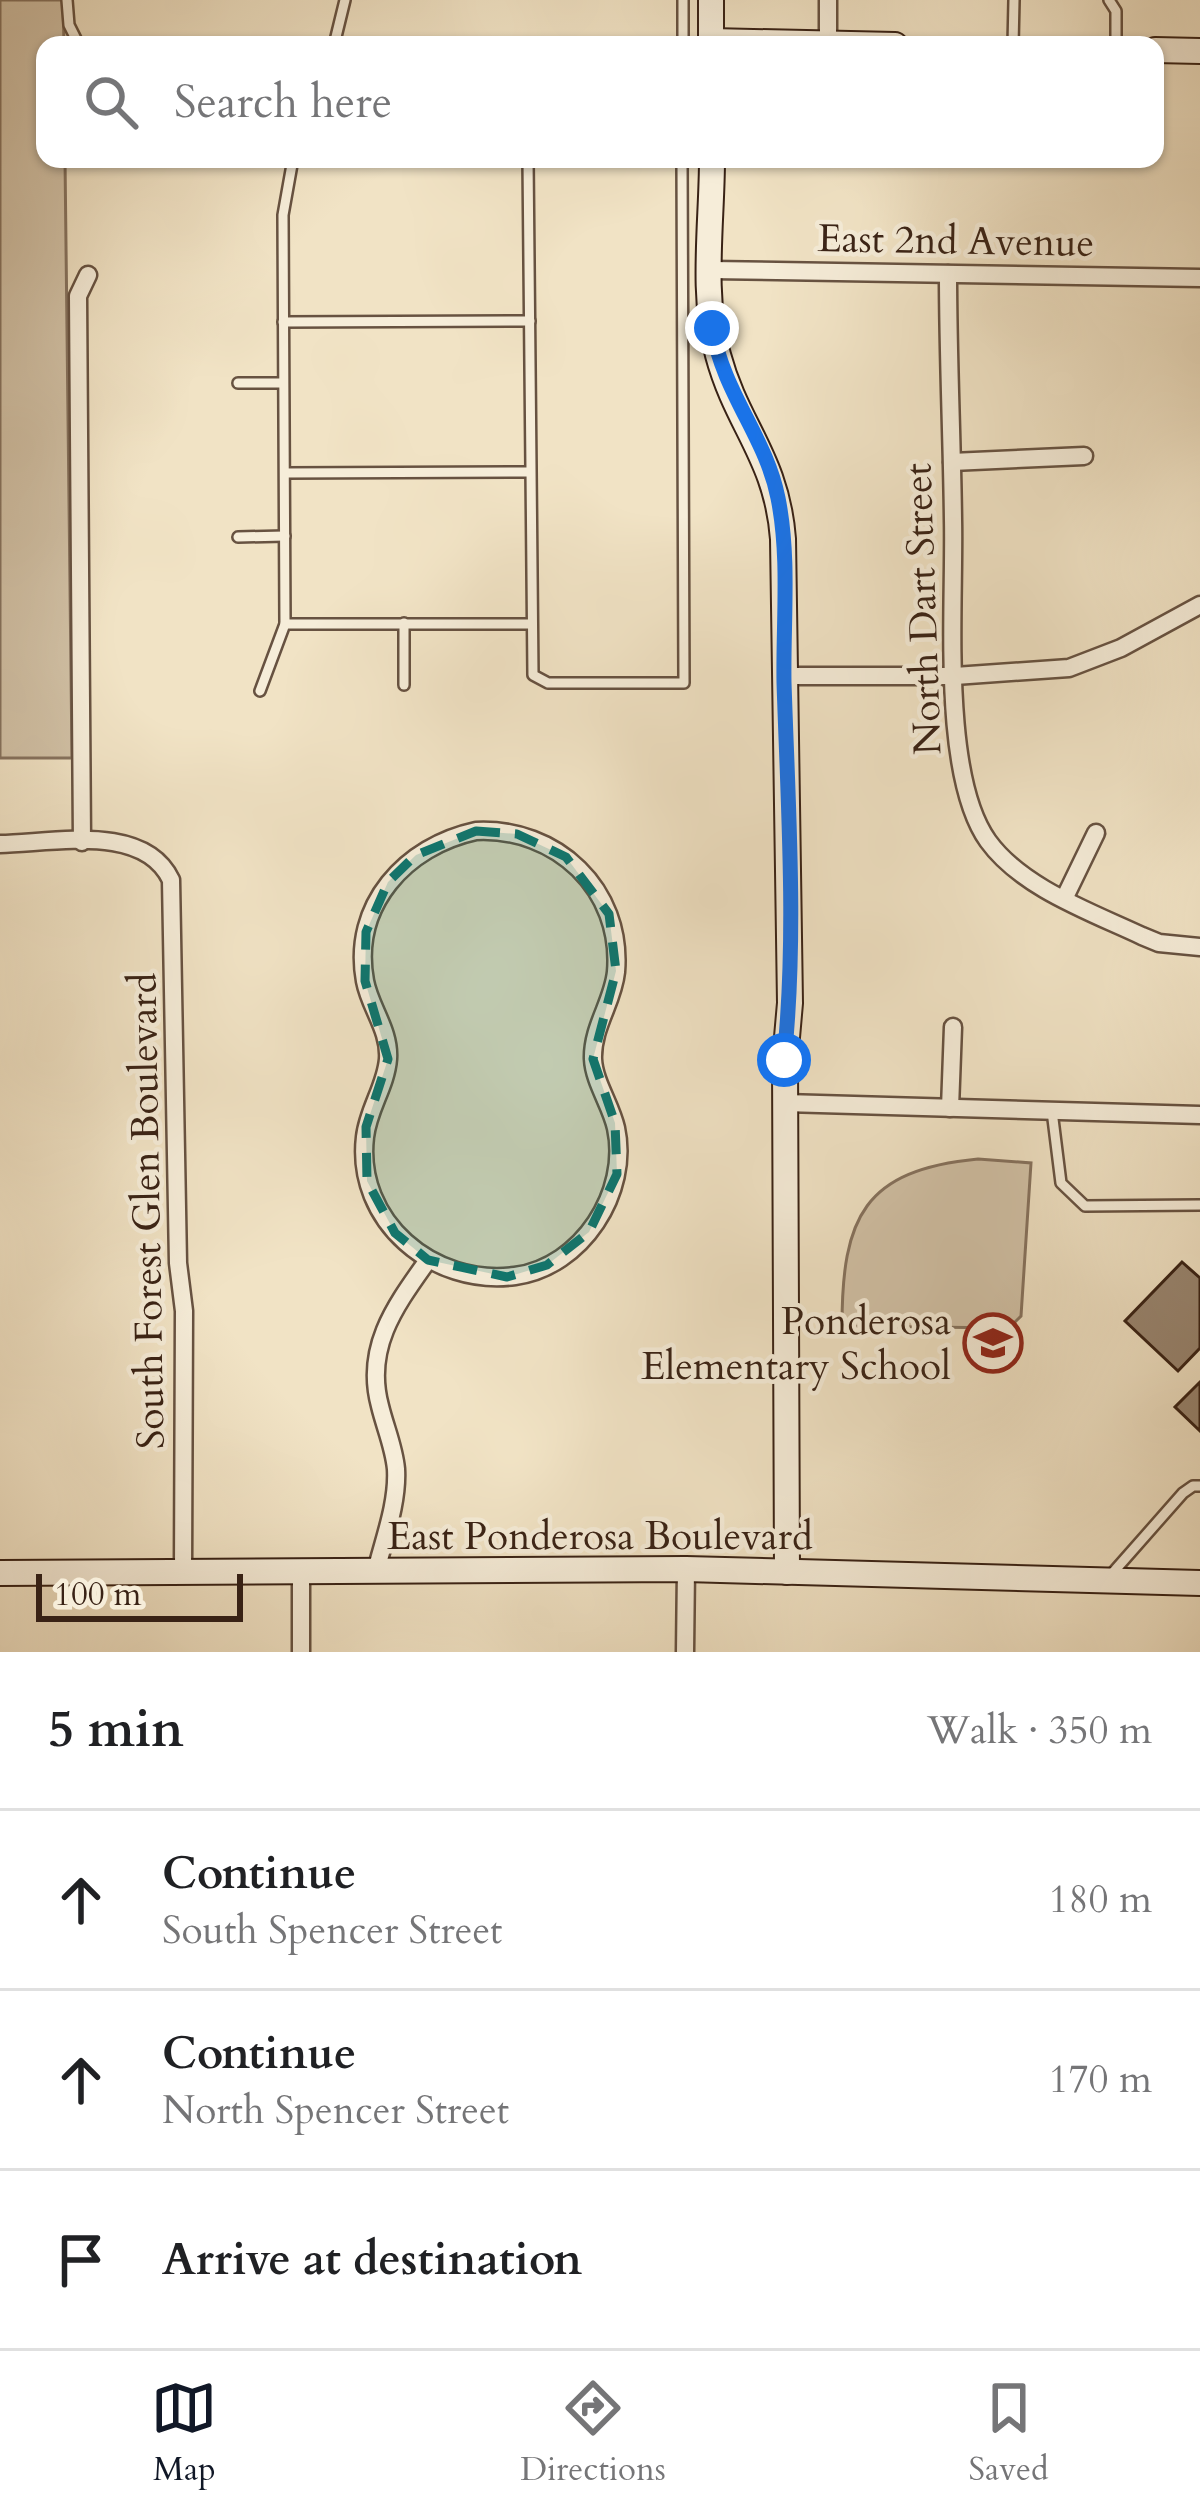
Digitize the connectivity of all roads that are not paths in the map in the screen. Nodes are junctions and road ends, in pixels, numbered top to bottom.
1 (67, 0) edge
2 (345, 0) edge
3 (683, 0) edge
4 (711, 0) edge
5 (828, 0) edge
6 (1014, 0) edge
7 (1109, 0) edge
8 (74, 36) edge
9 (336, 36) edge
10 (683, 36) edge
11 (711, 36) edge
12 (828, 36) edge
13 (1013, 36) edge
14 (1116, 36) edge
15 (1164, 50) edge
16 (1200, 51) edge
17 (290, 168) edge
18 (528, 168) edge
19 (682, 168) edge
20 (712, 168) edge
21 (711, 270) junction
22 (948, 274) junction
23 (88, 275) dead end
24 (1200, 278) edge
25 (530, 321) junction
26 (283, 322) junction
27 (238, 383) dead end
28 (283, 383) junction
29 (1084, 456) dead end
30 (952, 462) junction
31 (530, 472) junction
32 (285, 473) junction
33 (285, 536) junction
34 (238, 537) dead end
35 (1200, 605) edge
36 (404, 623) junction
37 (532, 623) junction
38 (285, 624) junction
39 (784, 676) junction
40 (955, 676) junction
41 (404, 685) dead end
42 (260, 691) dead end
43 (1096, 833) dead end
44 (82, 842) junction
45 (0, 844) edge
46 (1064, 897) junction
47 (1200, 947) edge
48 (953, 1027) dead end
49 (784, 1102) junction
50 (950, 1108) junction
51 (1052, 1111) junction
52 (1200, 1115) edge
53 (1200, 1205) edge
54 (428, 1260) junction
55 (1200, 1486) edge
56 (686, 1569) junction
57 (301, 1571) junction
58 (376, 1571) junction
59 (183, 1572) junction
60 (787, 1572) junction
61 (0, 1573) edge
62 (1106, 1580) junction
63 (1200, 1583) edge
64 (301, 1652) edge
65 (685, 1652) edge

1 - 8 lane
2 - 9 lane
3 - 10 lane
4 - 11 street
5 - 12 street
6 - 13 lane
7 - 14 lane
15 - 16 street
17 - 26 lane
18 - 25 lane
19 - 37 lane
20 - 21 street
21 - 22 street, East 2nd Avenue
21 - 39 street
22 - 24 street, East 2nd Avenue
22 - 30 street, North Dart Street
23 - 44 street
25 - 26 lane
25 - 31 lane
26 - 28 lane
27 - 28 lane
28 - 32 lane
29 - 30 street
30 - 40 street, North Dart Street
31 - 32 lane
31 - 37 lane
32 - 33 lane
33 - 34 lane
33 - 38 lane
35 - 40 street
36 - 37 lane
36 - 38 lane
36 - 41 lane
38 - 42 lane
39 - 40 street
39 - 49 street
40 - 46 street, North Dart Street
43 - 46 street
44 - 45 street
44 - 59 street, South Forest Glen Boulevard
46 - 47 street, North Dart Street
48 - 50 street
49 - 50 street
49 - 60 street
50 - 51 street
51 - 52 street
51 - 53 lane
54 - 54 street
54 - 58 street
55 - 62 lane
56 - 58 street, East Ponderosa Boulevard
56 - 60 street, East Ponderosa Boulevard
56 - 65 street
57 - 58 street, East Ponderosa Boulevard
57 - 59 street, East Ponderosa Boulevard
57 - 64 street
59 - 61 street, East Ponderosa Boulevard
60 - 62 street, East Ponderosa Boulevard
62 - 63 street, East Ponderosa Boulevard

